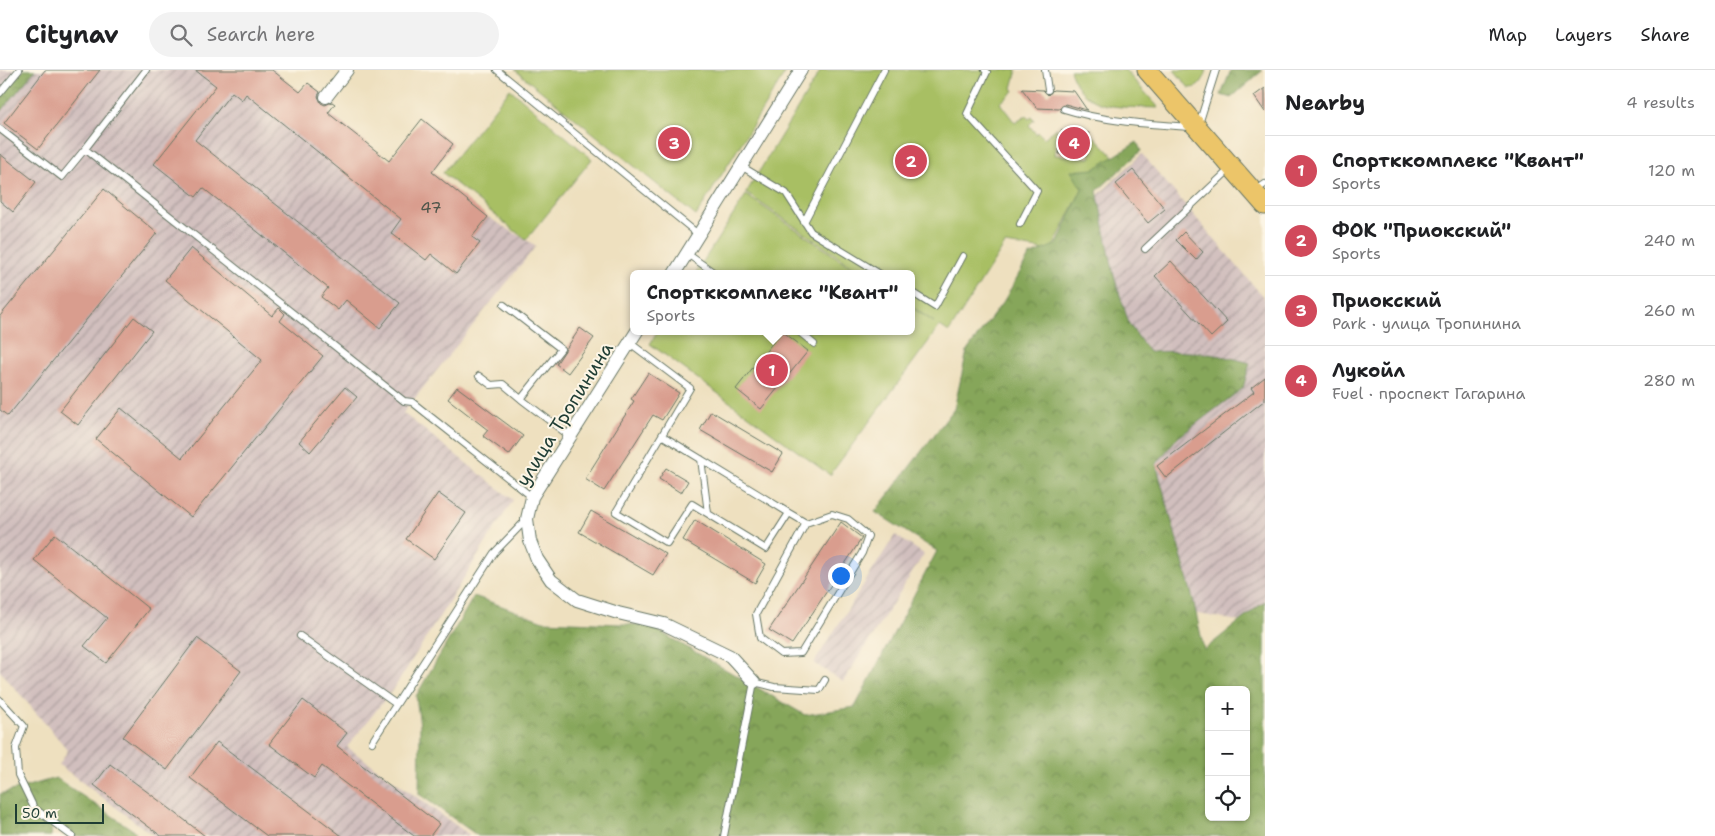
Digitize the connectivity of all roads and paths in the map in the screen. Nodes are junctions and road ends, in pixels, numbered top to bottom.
1 (19, 70) edge
2 (146, 70) edge
3 (347, 70) edge
4 (498, 70) edge
5 (801, 70) edge
6 (884, 70) edge
7 (985, 70) edge
8 (1045, 70) edge
9 (1147, 70) edge
10 (1216, 70) edge
11 (1048, 90) dead end
12 (0, 93) edge
13 (326, 97) dead end
14 (1064, 109) dead end
15 (1197, 127) junction
16 (0, 129) edge
17 (85, 149) junction
18 (741, 166) junction
19 (1232, 167) junction
20 (1261, 194) edge
21 (804, 222) junction
22 (1020, 224) dead end
23 (698, 234) junction
24 (1145, 249) dead end
25 (686, 254) junction
26 (963, 256) dead end
27 (676, 270) edge
28 (710, 270) edge
29 (873, 270) edge
30 (915, 295) edge
31 (504, 305) dead end
32 (635, 335) edge
33 (803, 335) edge
34 (630, 343) junction
35 (814, 344) dead end
36 (479, 376) dead end
37 (521, 399) junction
38 (663, 436) junction
39 (571, 437) junction
40 (701, 459) junction
41 (532, 497) junction
42 (789, 513) junction
43 (708, 514) junction
44 (527, 519) junction
45 (806, 524) junction
46 (300, 636) dead end
47 (826, 680) dead end
48 (754, 682) junction
49 (0, 700) edge
50 (396, 704) junction
51 (372, 742) dead end
52 (72, 836) edge
53 (724, 836) edge

1 - 12 lane
2 - 17 lane
3 - 13 street
4 - 23 lane
5 - 18 street
6 - 21 lane
7 - 22 lane
8 - 11 lane
9 - 15 main road
10 - 15 lane
14 - 15 lane
15 - 19 main road
16 - 17 lane
17 - 41 lane
18 - 21 lane
18 - 23 street
19 - 20 main road
19 - 24 lane
21 - 29 lane
23 - 25 street
25 - 27 street
25 - 28 lane
26 - 30 lane
31 - 37 lane
32 - 34 street, улица Тропинина
33 - 35 lane
34 - 38 lane
34 - 39 street, улица Тропинина
36 - 37 lane
37 - 39 lane
38 - 40 lane
38 - 43 lane
39 - 41 street, улица Тропинина
40 - 42 lane
40 - 43 lane
41 - 44 street, улица Тропинина
42 - 43 lane
42 - 45 lane
44 - 48 street, улица Тропинина
44 - 50 lane
45 - 45 lane
46 - 50 lane
47 - 48 lane
48 - 53 lane
49 - 52 lane
50 - 51 lane

